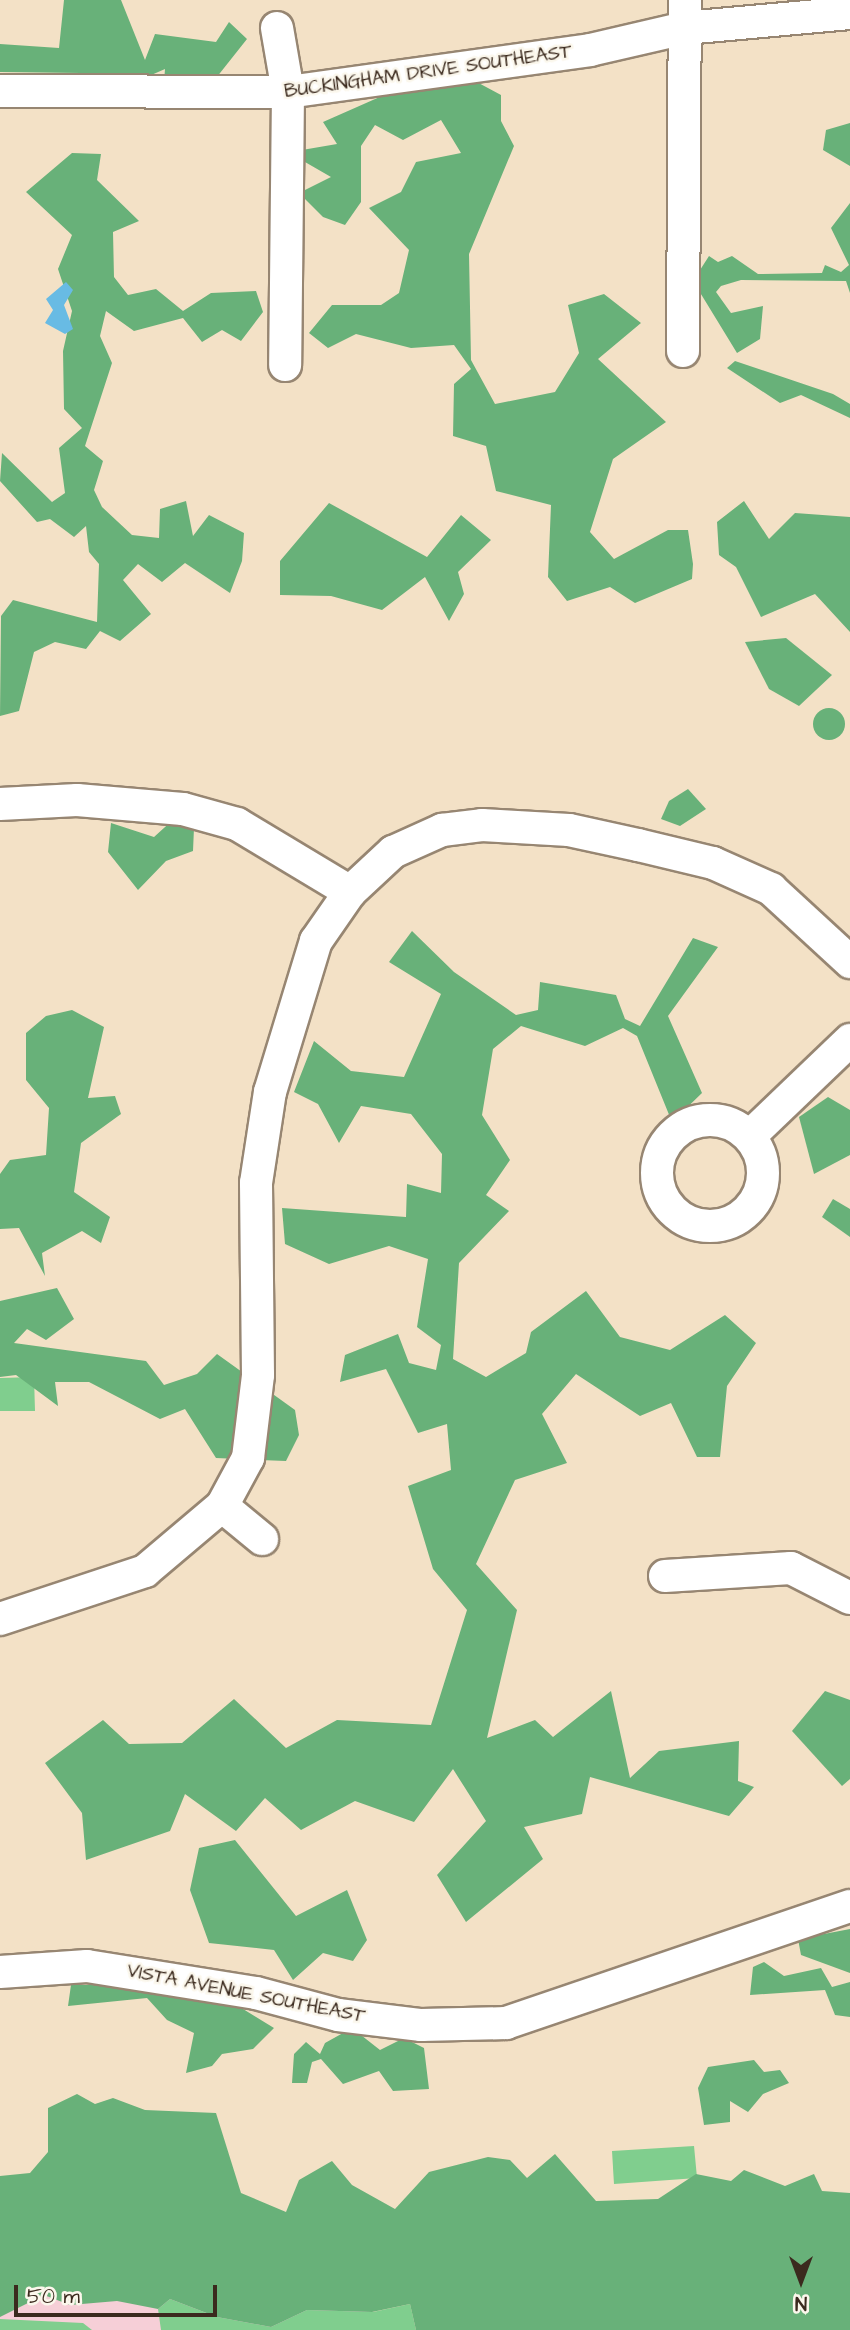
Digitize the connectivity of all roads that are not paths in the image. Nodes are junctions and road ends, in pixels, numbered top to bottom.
1 (850, 13) edge
2 (685, 14) edge
3 (277, 28) dead end
4 (0, 91) edge
5 (288, 92) junction
6 (683, 351) dead end
7 (285, 365) dead end
8 (0, 804) edge
9 (350, 892) junction
10 (850, 962) edge
11 (850, 1040) edge
12 (750, 1136) dead end
13 (222, 1506) junction
14 (262, 1539) dead end
15 (665, 1576) dead end
16 (850, 1598) edge
17 (0, 1619) edge
18 (850, 1906) edge
19 (0, 1972) edge

1 - 2 street, BUCKINGHAM DRIVE SOUTHEAST
2 - 5 street, BUCKINGHAM DRIVE SOUTHEAST
2 - 6 street
3 - 5 street
4 - 5 street, BUCKINGHAM DRIVE SOUTHEAST
5 - 7 street
8 - 9 street
9 - 10 street
9 - 13 street
11 - 12 street
13 - 14 street
13 - 17 street
15 - 16 street
18 - 19 street, VISTA AVENUE SOUTHEAST

